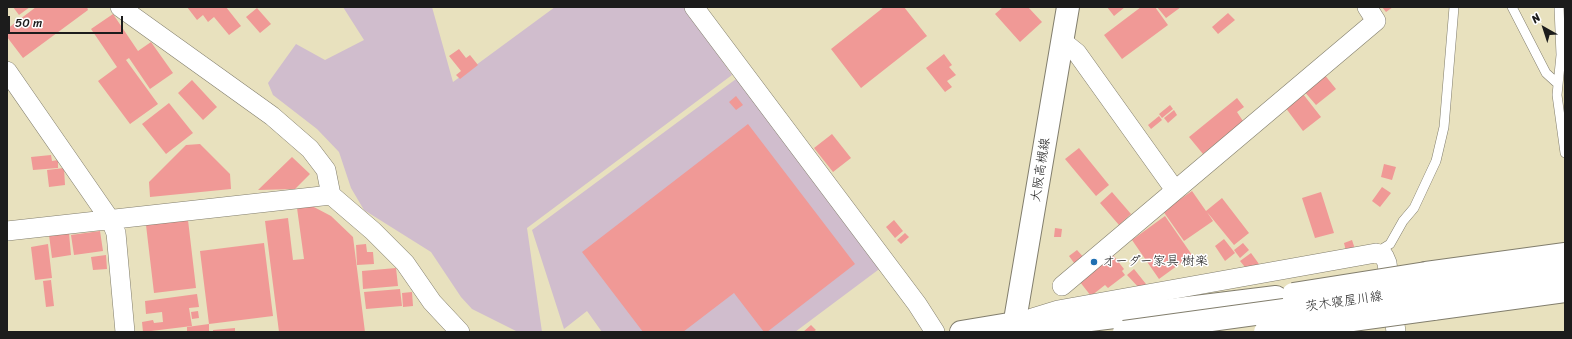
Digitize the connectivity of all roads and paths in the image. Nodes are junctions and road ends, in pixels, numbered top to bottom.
1 (120, 7) edge
2 (694, 7) edge
3 (1068, 7) edge
4 (1367, 7) edge
5 (1454, 7) edge
6 (1512, 7) edge
7 (1559, 7) edge
8 (1062, 41) junction
9 (7, 71) edge
10 (1558, 84) junction
11 (1565, 153) edge
12 (1175, 190) junction
13 (331, 195) junction
14 (111, 221) junction
15 (7, 231) edge
16 (1376, 253) junction
17 (1565, 254) edge
18 (1565, 272) edge
19 (1532, 285) junction
20 (1062, 286) dead end
21 (1565, 290) edge
22 (1432, 299) junction
23 (1565, 305) edge
24 (1014, 328) edge
25 (125, 332) edge
26 (460, 332) edge
27 (935, 332) edge
28 (961, 332) edge
29 (1124, 332) edge
30 (1265, 332) edge
31 (1377, 332) edge
32 (1396, 332) edge

1 - 13 street
2 - 27 street
3 - 8 main road, 大阪高槻線
4 - 12 street
5 - 16 lane
6 - 10 lane
7 - 10 lane
8 - 12 street
8 - 24 main road, 大阪高槻線
9 - 14 street
10 - 11 lane
12 - 20 street
13 - 14 street
13 - 26 street
14 - 15 street
14 - 25 street
16 - 24 street
16 - 32 street
17 - 19 main road
18 - 19 main road
19 - 21 main road
19 - 22 main road
19 - 22 main road
19 - 23 main road
22 - 24 main road, bridge
22 - 29 main road, 茨木寝屋川線, bridge
22 - 30 main road, 茨木寝屋川線, bridge
22 - 31 main road
24 - 28 main road

